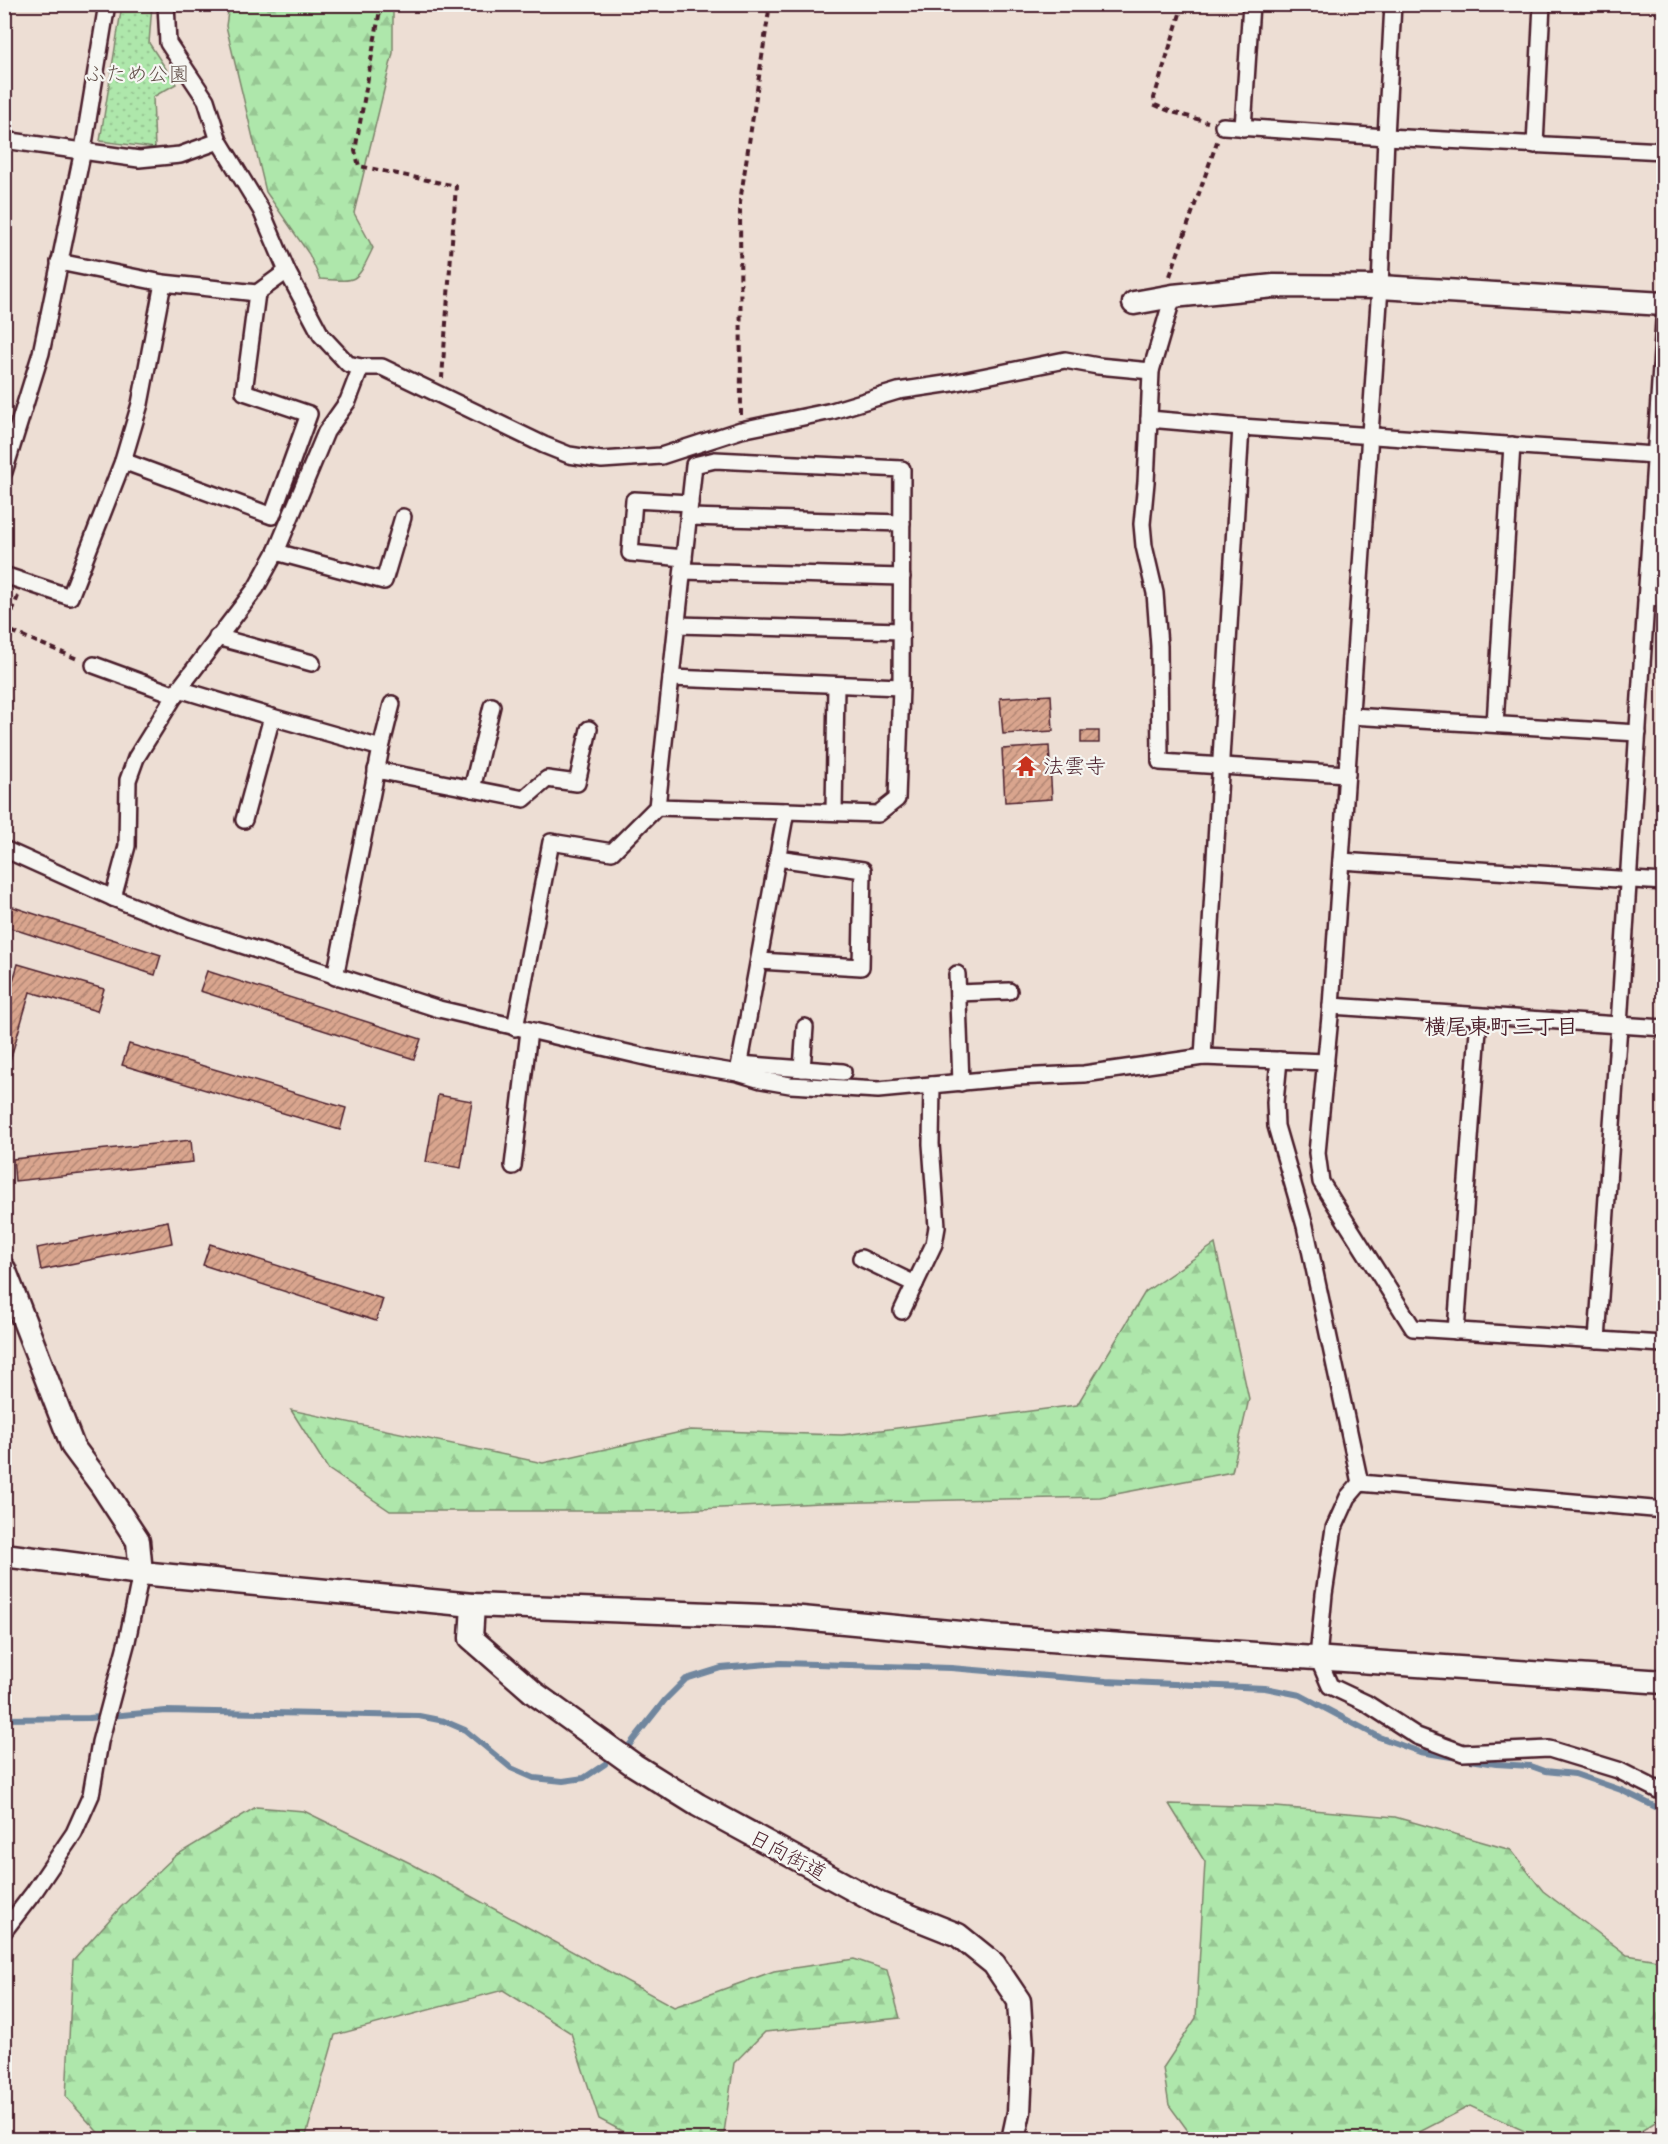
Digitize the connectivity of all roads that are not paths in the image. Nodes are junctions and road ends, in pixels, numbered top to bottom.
1 (107, 4) edge
2 (166, 4) edge
3 (1251, 4) edge
4 (1393, 4) edge
5 (1542, 4) edge
6 (1223, 126) road end
7 (1243, 128) junction
8 (1386, 137) junction
9 (4, 140) edge
10 (219, 141) junction
11 (1534, 145) junction
12 (84, 150) junction
13 (1664, 151) edge
14 (59, 262) junction
15 (287, 271) junction
16 (163, 283) junction
17 (1380, 287) junction
18 (257, 293) junction
19 (1173, 296) junction
20 (1134, 303) dead end
21 (1664, 304) edge
22 (1664, 320) edge
23 (362, 367) junction
24 (1151, 371) junction
25 (1149, 419) junction
26 (1241, 427) junction
27 (1370, 435) junction
28 (10, 439) edge
29 (1512, 445) junction
30 (1655, 455) junction
31 (123, 461) junction
32 (4, 472) edge
33 (690, 510) junction
34 (403, 517) dead end
35 (902, 523) junction
36 (276, 552) junction
37 (683, 564) junction
38 (4, 575) edge
39 (902, 577) junction
40 (1646, 597) junction
41 (1664, 598) edge
42 (677, 625) junction
43 (901, 631) junction
44 (217, 637) junction
45 (312, 663) dead end
46 (94, 665) road end
47 (671, 678) junction
48 (836, 685) junction
49 (901, 687) junction
50 (178, 692) junction
51 (392, 704) dead end
52 (492, 706) dead end
53 (1351, 716) junction
54 (272, 717) junction
55 (1495, 724) junction
56 (589, 729) dead end
57 (1638, 733) junction
58 (381, 748) junction
59 (1220, 765) junction
60 (376, 770) junction
61 (1347, 774) junction
62 (472, 789) junction
63 (657, 807) junction
64 (786, 811) junction
65 (834, 812) junction
66 (244, 820) dead end
67 (4, 849) edge
68 (777, 858) junction
69 (1341, 861) junction
70 (1629, 880) junction
71 (1664, 882) edge
72 (113, 898) junction
73 (759, 961) junction
74 (957, 974) dead end
75 (335, 977) junction
76 (1009, 992) dead end
77 (958, 993) junction
78 (1331, 1006) junction
79 (1479, 1016) junction
80 (1619, 1025) junction
81 (805, 1028) dead end
82 (1664, 1028) edge
83 (522, 1030) junction
84 (1203, 1057) junction
85 (1279, 1060) junction
86 (1326, 1062) junction
87 (739, 1068) junction
88 (802, 1069) junction
89 (843, 1072) dead end
90 (961, 1083) junction
91 (932, 1085) junction
92 (513, 1166) dead end
93 (861, 1258) dead end
94 (4, 1269) edge
95 (915, 1284) junction
96 (902, 1311) dead end
97 (1456, 1331) junction
98 (1597, 1340) junction
99 (1664, 1342) edge
100 (1360, 1483) junction
101 (1664, 1510) edge
102 (4, 1555) edge
103 (141, 1574) junction
104 (473, 1605) junction
105 (1318, 1658) junction
106 (1664, 1682) edge
107 (1664, 1793) edge
108 (4, 1931) edge
109 (1013, 2139) edge

1 - 12 street
2 - 10 street
3 - 7 street
4 - 8 street
5 - 11 street
6 - 7 street
7 - 8 street
8 - 11 street
8 - 17 street
9 - 12 street
10 - 12 street
10 - 15 street
11 - 13 street
12 - 14 street
14 - 16 street
14 - 28 street
15 - 18 street
15 - 23 street
16 - 18 street
16 - 31 street
17 - 19 street
17 - 21 street
17 - 27 street
18 - 31 street
19 - 20 street
19 - 24 street
22 - 30 street
23 - 24 street
23 - 36 street
24 - 25 street
25 - 26 street
25 - 59 street
26 - 27 street
26 - 59 street
27 - 29 street
27 - 53 street
28 - 32 street
29 - 30 street
29 - 55 street
30 - 40 street
31 - 38 street
33 - 35 street
33 - 35 street
33 - 37 street
33 - 37 street
34 - 36 street
35 - 39 street
36 - 44 street
37 - 39 street
37 - 42 street
39 - 43 street
40 - 41 street
40 - 57 street
42 - 43 street
42 - 47 street
43 - 49 street
44 - 45 street
44 - 50 street
46 - 50 street
47 - 48 street
47 - 63 street
48 - 49 street
48 - 65 street
49 - 65 street
50 - 54 street
50 - 72 street
51 - 58 street
52 - 62 street
53 - 55 street
53 - 61 street
54 - 58 street
54 - 66 street
55 - 57 street
56 - 62 street
57 - 70 street
58 - 60 street
59 - 61 street
59 - 84 street
60 - 62 street
60 - 75 street
61 - 69 street
63 - 64 street
63 - 83 street
64 - 65 street
64 - 68 street
67 - 72 street
68 - 73 street
68 - 73 street
69 - 70 street
69 - 78 street
70 - 71 street
70 - 80 street
72 - 75 street
73 - 87 street
74 - 77 street
75 - 83 street
76 - 77 street
77 - 90 street
78 - 79 street
78 - 86 street
79 - 80 street
79 - 97 street
80 - 82 street
80 - 98 street
81 - 88 street
83 - 87 street
83 - 92 street
84 - 85 street
84 - 90 street
85 - 86 street
85 - 100 street
86 - 97 street
87 - 88 street
87 - 91 street
88 - 89 street
90 - 91 street
91 - 95 street
93 - 95 street
94 - 103 street
95 - 96 street
97 - 98 street
98 - 99 street
100 - 101 street
100 - 105 street
102 - 103 street
103 - 104 street
103 - 108 street
104 - 105 street
104 - 109 street, 日向街道
105 - 106 street
105 - 107 street

